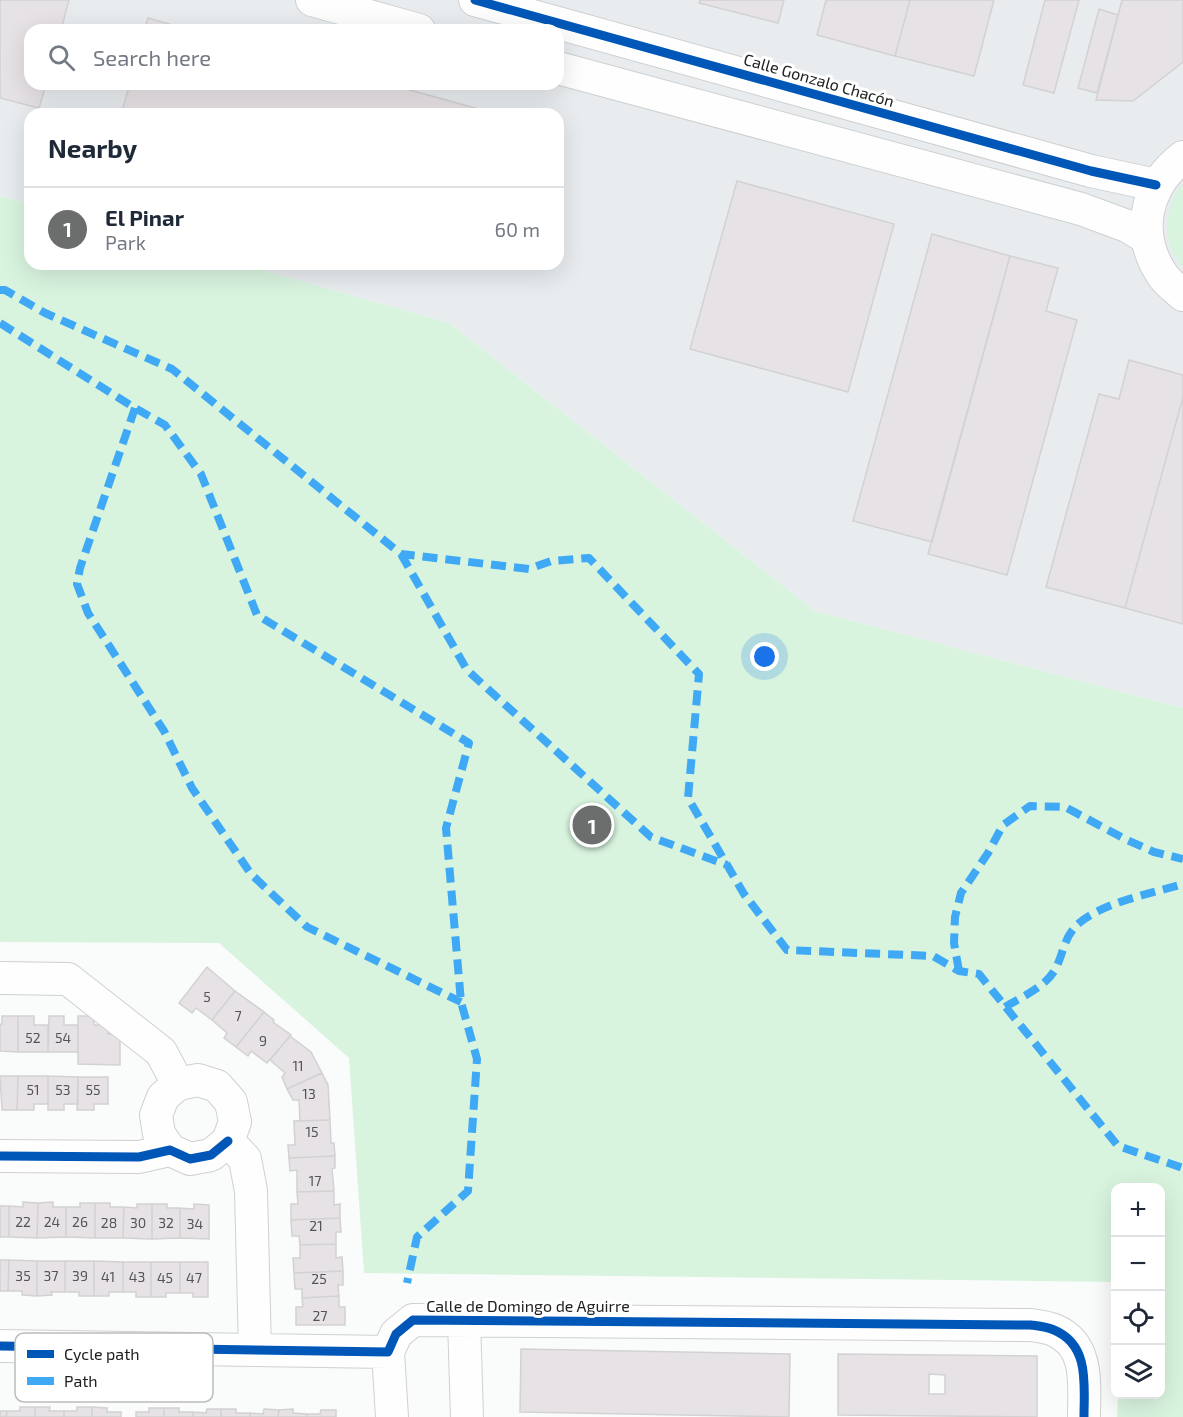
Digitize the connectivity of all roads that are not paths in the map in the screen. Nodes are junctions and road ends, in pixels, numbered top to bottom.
1 (475, 0) edge
2 (317, 1) edge
3 (398, 24) edge
4 (561, 24) edge
5 (564, 25) edge
6 (564, 70) edge
7 (1183, 157) edge
8 (1156, 185) junction
9 (1147, 238) junction
10 (1183, 295) edge
11 (0, 978) edge
12 (178, 1084) junction
13 (228, 1141) junction
14 (170, 1150) junction
15 (0, 1155) edge
16 (464, 1320) junction
17 (0, 1346) edge
18 (15, 1346) edge
19 (213, 1349) edge
20 (255, 1350) junction
21 (388, 1352) junction
22 (392, 1417) edge
23 (467, 1417) edge
24 (1084, 1417) edge

1 - 4 street, Calle Gonzalo Chacón
2 - 3 street
5 - 8 street, Calle Gonzalo Chacón
6 - 9 street
7 - 8 street
8 - 9 street
9 - 10 street
11 - 12 street
12 - 13 street
12 - 14 street
13 - 14 street
13 - 20 street
14 - 15 street
16 - 21 street, Calle de Domingo de Aguirre
16 - 23 street
16 - 24 street, Calle de Domingo de Aguirre
17 - 18 street
19 - 20 street
20 - 21 street
21 - 22 street

